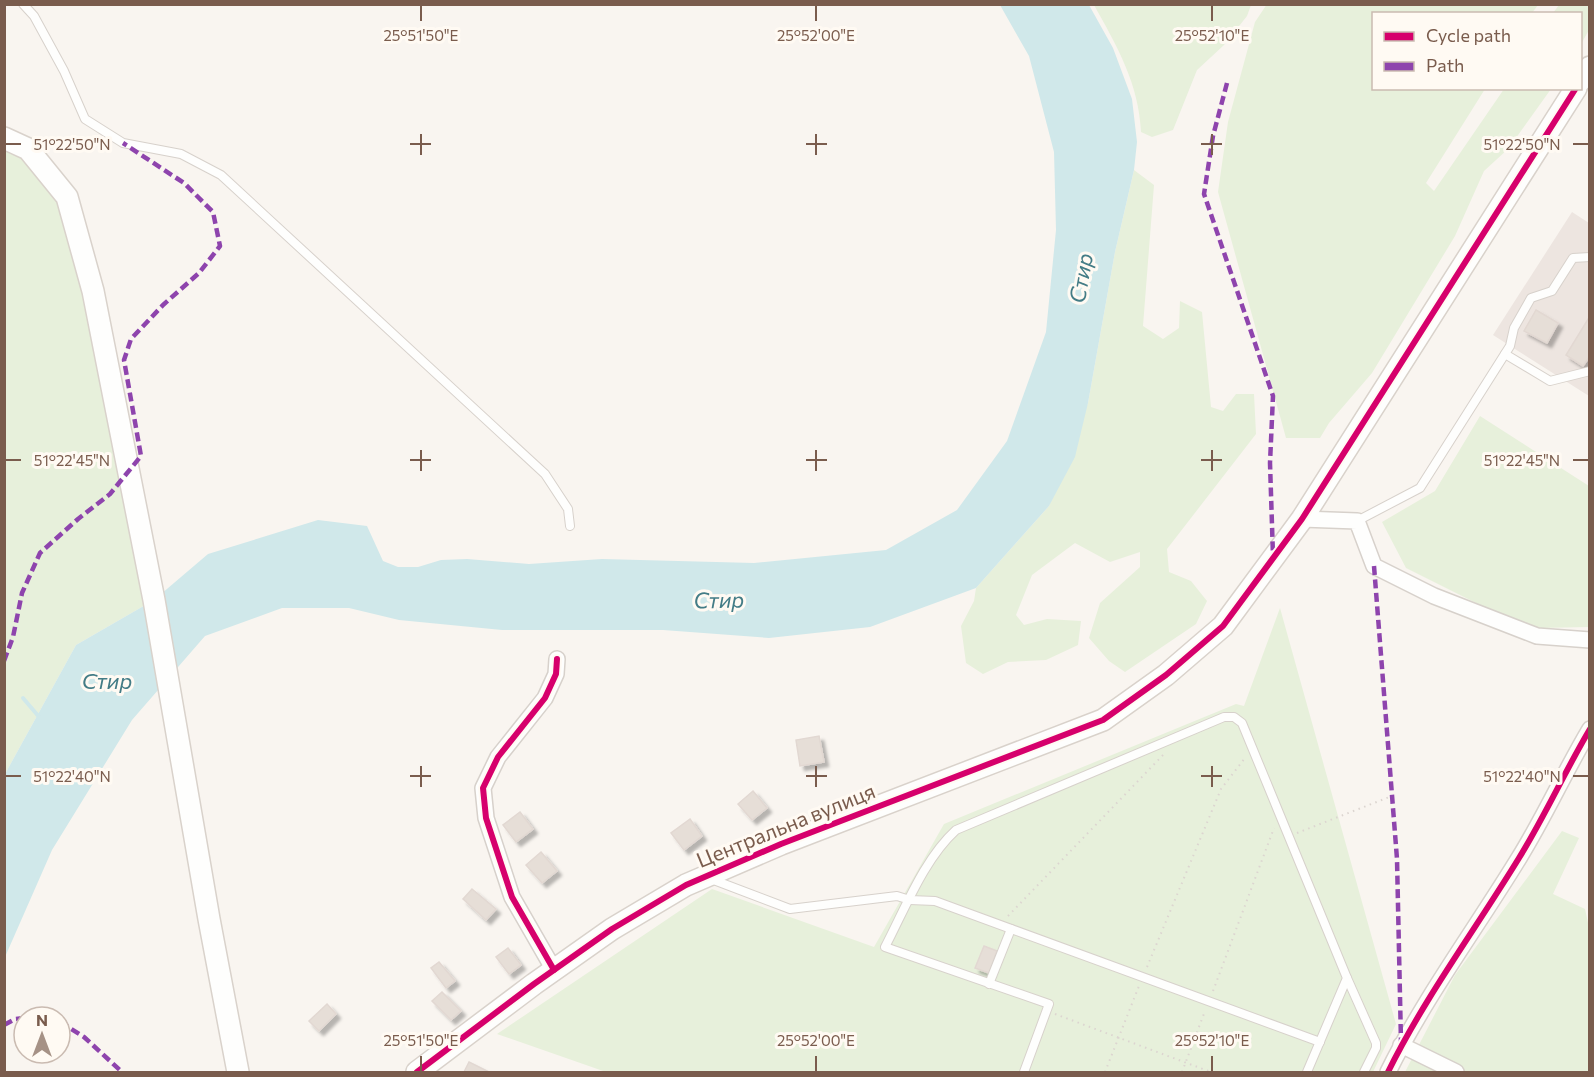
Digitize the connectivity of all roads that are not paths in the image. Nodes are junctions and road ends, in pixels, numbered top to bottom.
1 (23, 4) edge
2 (1575, 90) edge
3 (4, 138) edge
4 (1590, 257) edge
5 (1505, 354) junction
6 (1590, 371) edge
7 (1302, 519) junction
8 (1357, 521) junction
9 (570, 526) dead end
10 (1590, 640) edge
11 (557, 658) dead end
12 (1590, 729) edge
13 (706, 876) junction
14 (910, 900) junction
15 (1011, 929) junction
16 (554, 970) junction
17 (1347, 978) junction
18 (989, 984) junction
19 (1320, 1042) junction
20 (1401, 1045) junction
21 (238, 1072) edge
22 (417, 1072) edge
23 (1024, 1072) edge
24 (1307, 1072) edge
25 (1364, 1072) edge
26 (1388, 1072) edge
27 (1456, 1072) edge

1 - 9 lane
2 - 7 street, Центральна вулиця
3 - 21 street
4 - 5 lane
5 - 6 lane
5 - 8 lane
7 - 8 street
7 - 13 street, Центральна вулиця
8 - 10 street
11 - 16 street
12 - 20 street
13 - 14 lane
13 - 16 street, Центральна вулиця
14 - 15 lane
14 - 17 lane
14 - 18 lane
15 - 18 lane
15 - 19 lane
16 - 22 street, Центральна вулиця
17 - 19 lane
17 - 25 lane
18 - 23 lane
19 - 24 lane
20 - 26 street
20 - 27 street

